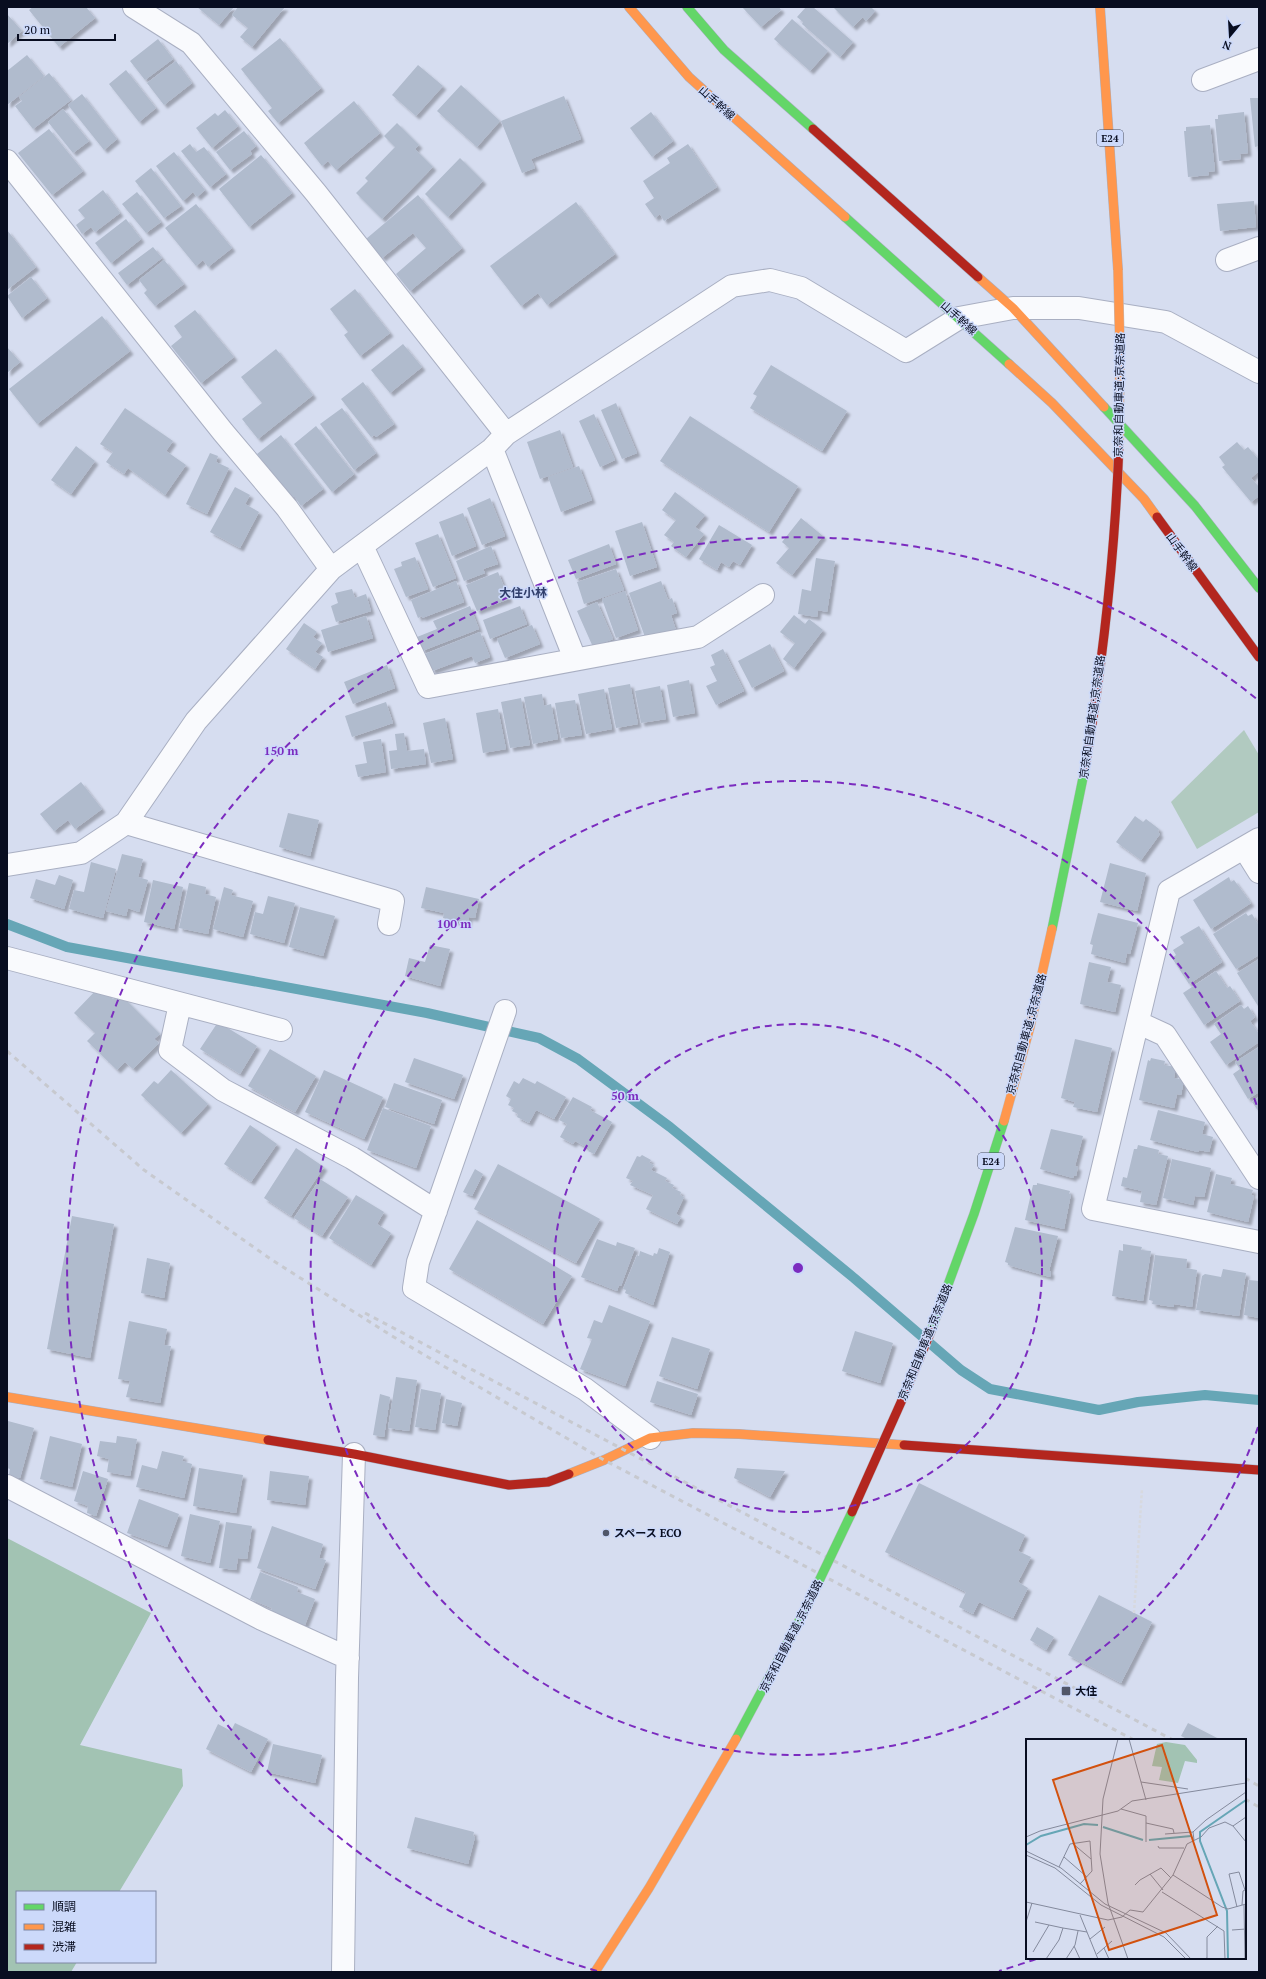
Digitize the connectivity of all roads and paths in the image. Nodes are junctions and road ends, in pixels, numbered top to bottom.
1 (134, 7) edge
2 (628, 7) edge
3 (687, 7) edge
4 (1100, 7) edge
5 (1259, 59) edge
6 (1203, 80) dead end
7 (7, 161) edge
8 (1259, 248) edge
9 (1228, 260) dead end
10 (1013, 308) junction
11 (959, 318) junction
12 (1259, 372) edge
13 (499, 442) junction
14 (362, 546) junction
15 (331, 569) junction
16 (1259, 588) edge
17 (763, 595) dead end
18 (1259, 657) edge
19 (575, 659) junction
20 (126, 823) junction
21 (1251, 843) edge
22 (7, 865) edge
23 (1259, 872) edge
24 (389, 924) dead end
25 (7, 958) edge
26 (180, 1004) junction
27 (505, 1011) dead end
28 (1139, 1023) junction
29 (281, 1030) dead end
30 (1259, 1178) edge
31 (436, 1211) junction
32 (1259, 1242) edge
33 (7, 1397) edge
34 (650, 1438) junction
35 (354, 1454) junction
36 (1144, 1463) junction
37 (1259, 1470) edge
38 (7, 1486) edge
39 (1134, 1613) dead end
40 (348, 1658) junction
41 (343, 1972) edge
42 (596, 1972) edge

1 - 13 street
2 - 11 main road, 山手幹線
3 - 10 main road
4 - 42 main road, 京奈和自動車道;京奈道路 / E24, bridge
5 - 6 street
7 - 15 street
8 - 9 street
10 - 11 street
10 - 12 street
10 - 16 main road
11 - 13 street
11 - 18 main road, 山手幹線
13 - 14 street
13 - 19 street
14 - 15 street
14 - 19 street
15 - 20 street
17 - 19 street
20 - 22 street
20 - 24 street
21 - 23 street
21 - 28 street
25 - 26 street
26 - 29 street
26 - 31 street
27 - 31 street
28 - 30 street
28 - 32 street
31 - 34 street
33 - 35 main road
34 - 35 main road
34 - 36 main road
35 - 40 street
36 - 37 main road
36 - 39 path
38 - 40 street
40 - 41 street

